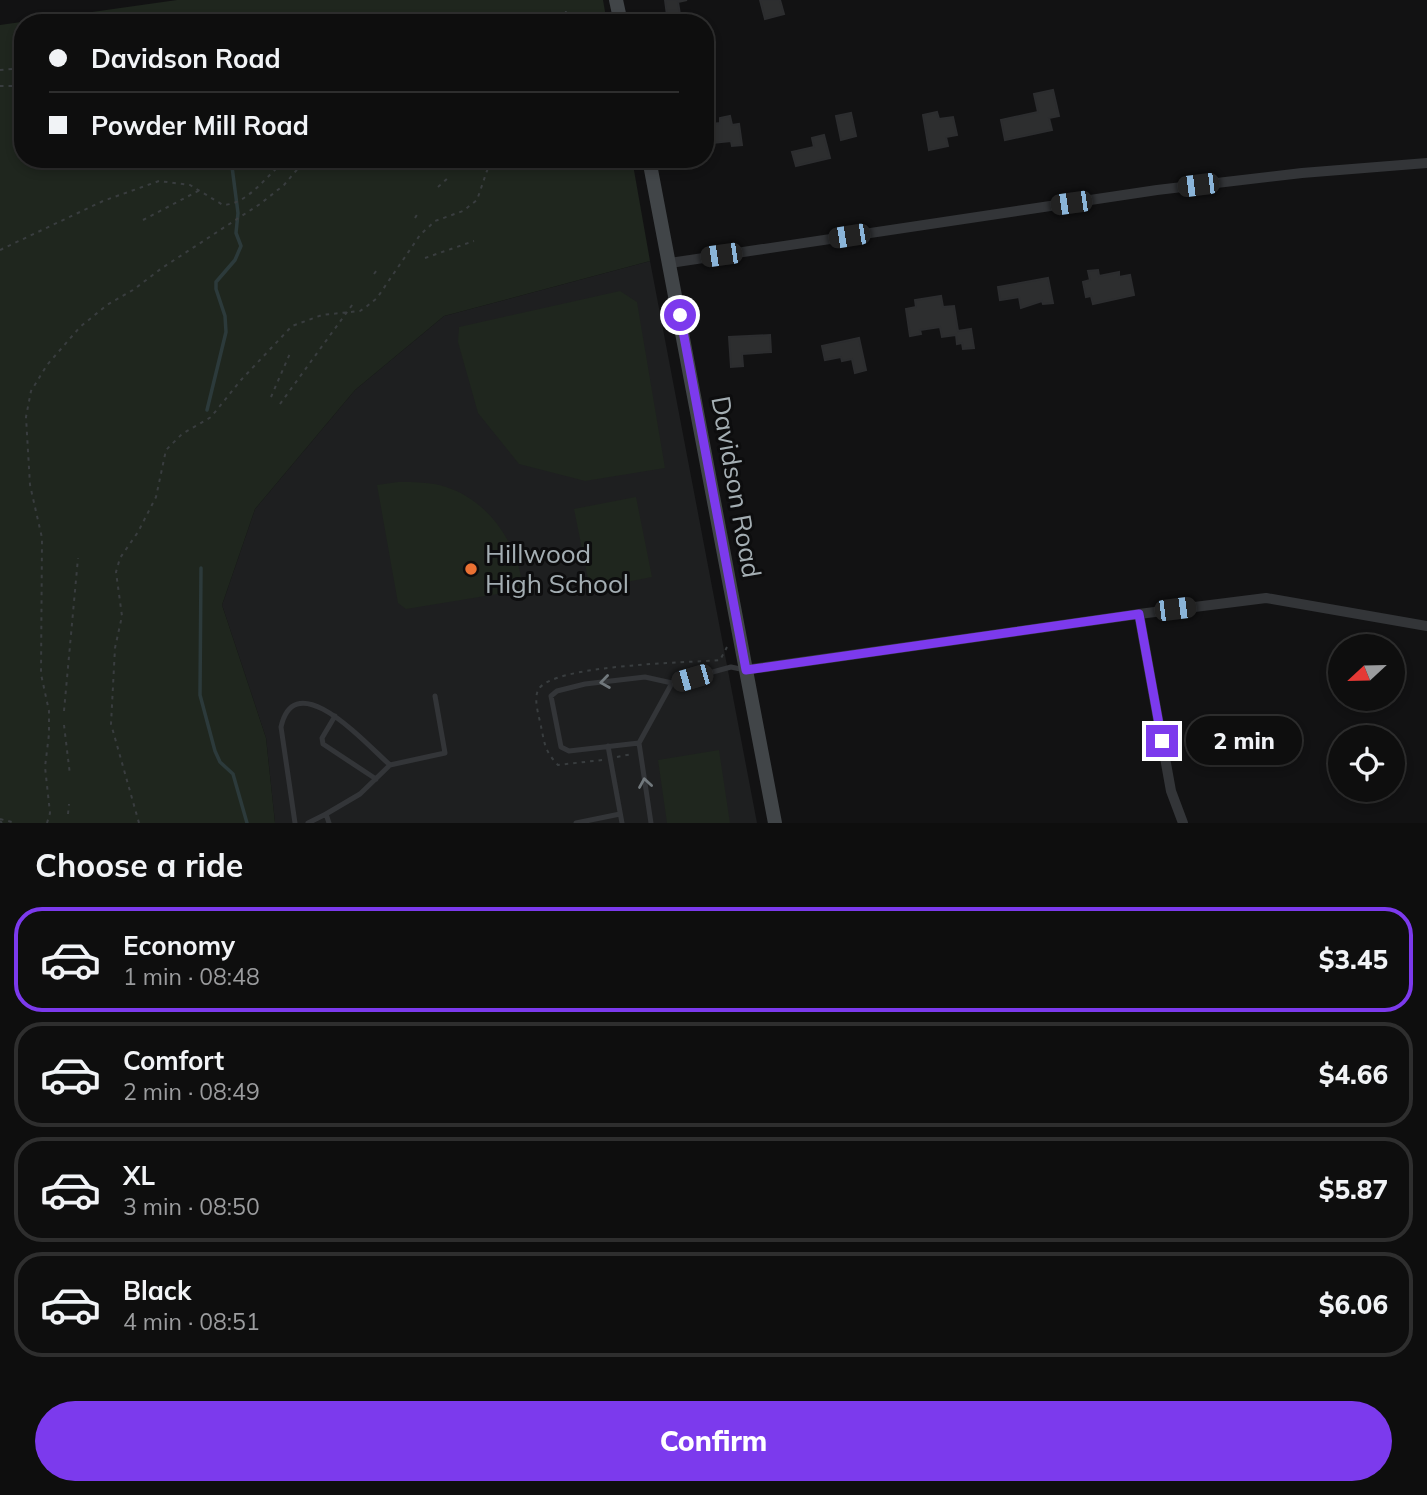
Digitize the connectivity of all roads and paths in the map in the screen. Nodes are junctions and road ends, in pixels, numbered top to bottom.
1 (566, 11) dead end
2 (566, 14) edge
3 (1427, 163) edge
4 (278, 168) edge
5 (298, 168) edge
6 (488, 168) edge
7 (651, 168) edge
8 (450, 176) dead end
9 (438, 187) dead end
10 (201, 190) junction
11 (418, 213) dead end
12 (415, 218) dead end
13 (143, 220) dead end
14 (474, 241) dead end
15 (0, 250) edge
16 (425, 258) dead end
17 (670, 262) junction
18 (377, 270) dead end
19 (374, 274) dead end
20 (355, 300) dead end
21 (346, 313) junction
22 (291, 351) dead end
23 (271, 397) dead end
24 (280, 404) dead end
25 (78, 558) dead end
26 (1139, 614) junction
27 (1427, 626) edge
28 (727, 647) dead end
29 (746, 670) junction
30 (673, 684) junction
31 (435, 696) dead end
32 (64, 711) dead end
33 (335, 716) junction
34 (64, 726) dead end
35 (639, 743) junction
36 (608, 746) junction
37 (632, 754) dead end
38 (616, 757) dead end
39 (604, 760) dead end
40 (390, 765) junction
41 (70, 775) dead end
42 (376, 779) junction
43 (69, 804) dead end
44 (68, 814) dead end
45 (326, 814) junction
46 (620, 814) junction
47 (1, 821) edge
48 (16, 823) edge
49 (47, 823) edge
50 (139, 823) edge
51 (295, 823) edge
52 (308, 823) edge
53 (329, 823) edge
54 (576, 823) edge
55 (622, 823) edge
56 (651, 823) edge
57 (775, 823) edge
58 (1183, 823) edge

1 - 2 path
3 - 17 street
4 - 10 path
5 - 49 path
6 - 21 path
7 - 17 street, Davidson Road
8 - 9 path
10 - 13 path
10 - 15 path
11 - 12 path
14 - 16 path
17 - 29 street, Davidson Road
18 - 19 path
20 - 21 path
21 - 24 path
21 - 50 path
22 - 23 path
25 - 32 path
26 - 27 street
26 - 29 street
26 - 58 street
28 - 39 path
29 - 30 lane
29 - 57 street, Davidson Road
30 - 35 lane
30 -> 36 lane
31 - 40 lane
33 - 40 lane
33 - 42 lane
33 - 51 lane
34 - 41 path
35 - 36 lane
56 -> 35 lane
36 - 46 lane
37 - 38 path
40 - 42 lane
42 - 45 lane
43 - 44 path
45 - 52 lane
45 - 53 lane
46 - 54 lane
46 - 55 lane
47 - 48 path

